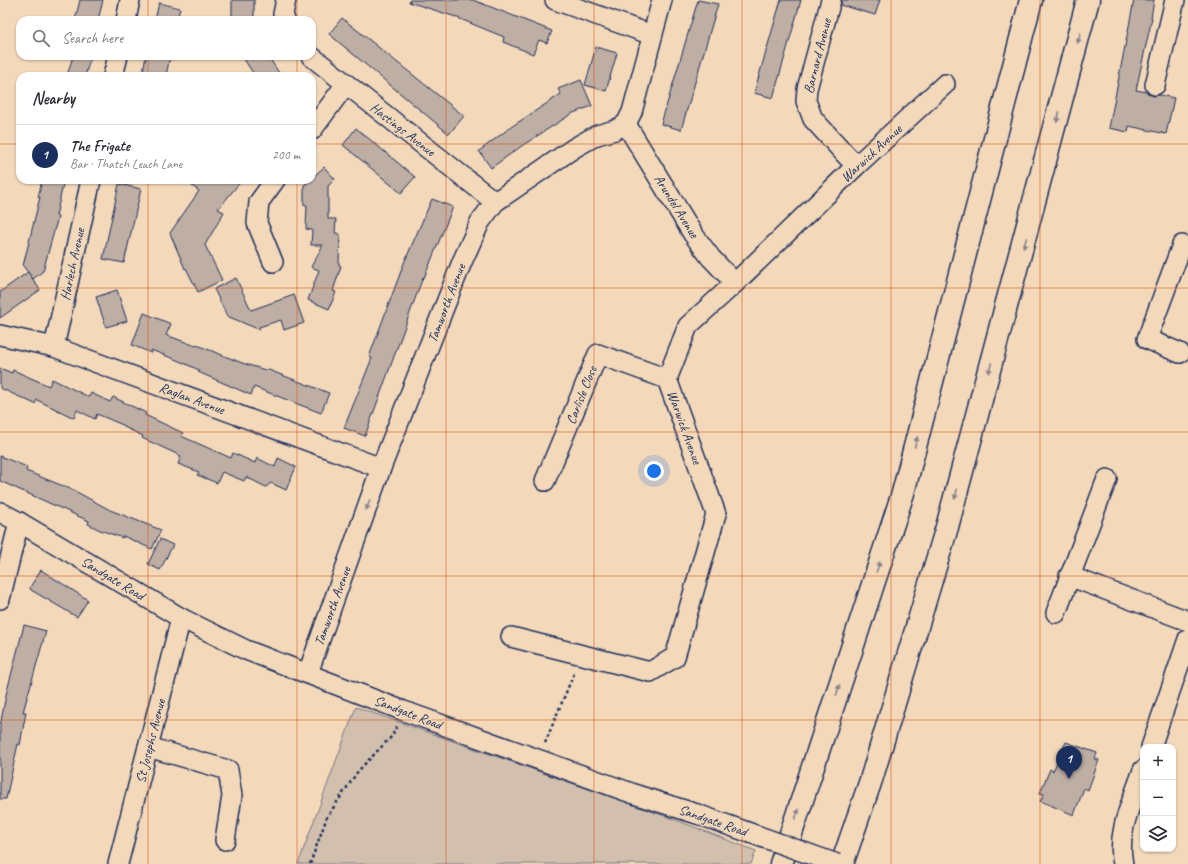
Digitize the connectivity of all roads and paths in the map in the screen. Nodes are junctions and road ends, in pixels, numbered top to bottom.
1 (130, 0) edge
2 (286, 0) edge
3 (554, 0) edge
4 (662, 0) edge
5 (831, 0) edge
6 (1031, 0) edge
7 (1088, 0) edge
8 (1175, 0) edge
9 (127, 16) edge
10 (284, 16) edge
11 (652, 35) junction
12 (117, 60) edge
13 (316, 60) edge
14 (114, 72) edge
15 (346, 84) junction
16 (945, 84) dead end
17 (1155, 85) dead end
18 (626, 124) junction
19 (316, 125) edge
20 (856, 166) junction
21 (89, 184) edge
22 (272, 184) edge
23 (495, 202) junction
24 (1188, 247) edge
25 (273, 262) dead end
26 (735, 283) junction
27 (0, 335) edge
28 (54, 347) junction
29 (1180, 353) dead end
30 (667, 379) junction
31 (381, 468) junction
32 (1106, 479) dead end
33 (545, 481) dead end
34 (0, 512) edge
35 (19, 522) junction
36 (1069, 576) junction
37 (0, 599) edge
38 (1056, 613) dead end
39 (181, 618) junction
40 (1188, 621) edge
41 (511, 637) dead end
42 (1188, 639) edge
43 (582, 655) junction
44 (308, 673) junction
45 (404, 711) junction
46 (1152, 744) edge
47 (148, 747) junction
48 (538, 759) junction
49 (1140, 779) edge
50 (225, 840) dead end
51 (118, 864) edge
52 (310, 864) edge
53 (780, 864) edge
54 (837, 864) edge
55 (842, 864) edge
56 (1123, 864) edge

1 - 9 street
2 - 10 street
3 - 11 street
4 - 11 street
5 - 20 street, Barnard Avenue
53 -> 6 highway
7 -> 55 highway
8 - 17 street
11 - 18 street
12 - 14 street
13 - 15 street, Hastings Avenue
15 - 19 street
15 - 23 street, Hastings Avenue
16 - 20 street, Warwick Avenue
18 - 23 street, Tamworth Avenue
18 - 26 street, Arundel Avenue
20 - 26 street, Warwick Avenue
21 - 28 street, Harlech Avenue
22 - 25 street
23 - 31 street, Tamworth Avenue
24 - 29 street
26 - 30 street, Warwick Avenue
27 - 28 street, Raglan Avenue
28 - 31 street, Raglan Avenue
30 - 33 street, Carlisle Close
30 - 43 street, Warwick Avenue
31 -> 44 street, Tamworth Avenue
32 - 36 street
34 - 35 street, Sandgate Road
35 - 37 street
35 - 39 street, Sandgate Road
36 - 38 street
36 - 40 street
39 - 44 street, Sandgate Road
39 - 47 street, St Josephs Avenue
41 - 43 street, Warwick Avenue
42 - 46 street
43 - 48 path
44 - 45 street, Sandgate Road
45 - 48 street, Sandgate Road
45 - 52 path
47 - 50 street
47 - 51 street, St Josephs Avenue
48 - 54 street, Sandgate Road, bridge
49 - 56 street

